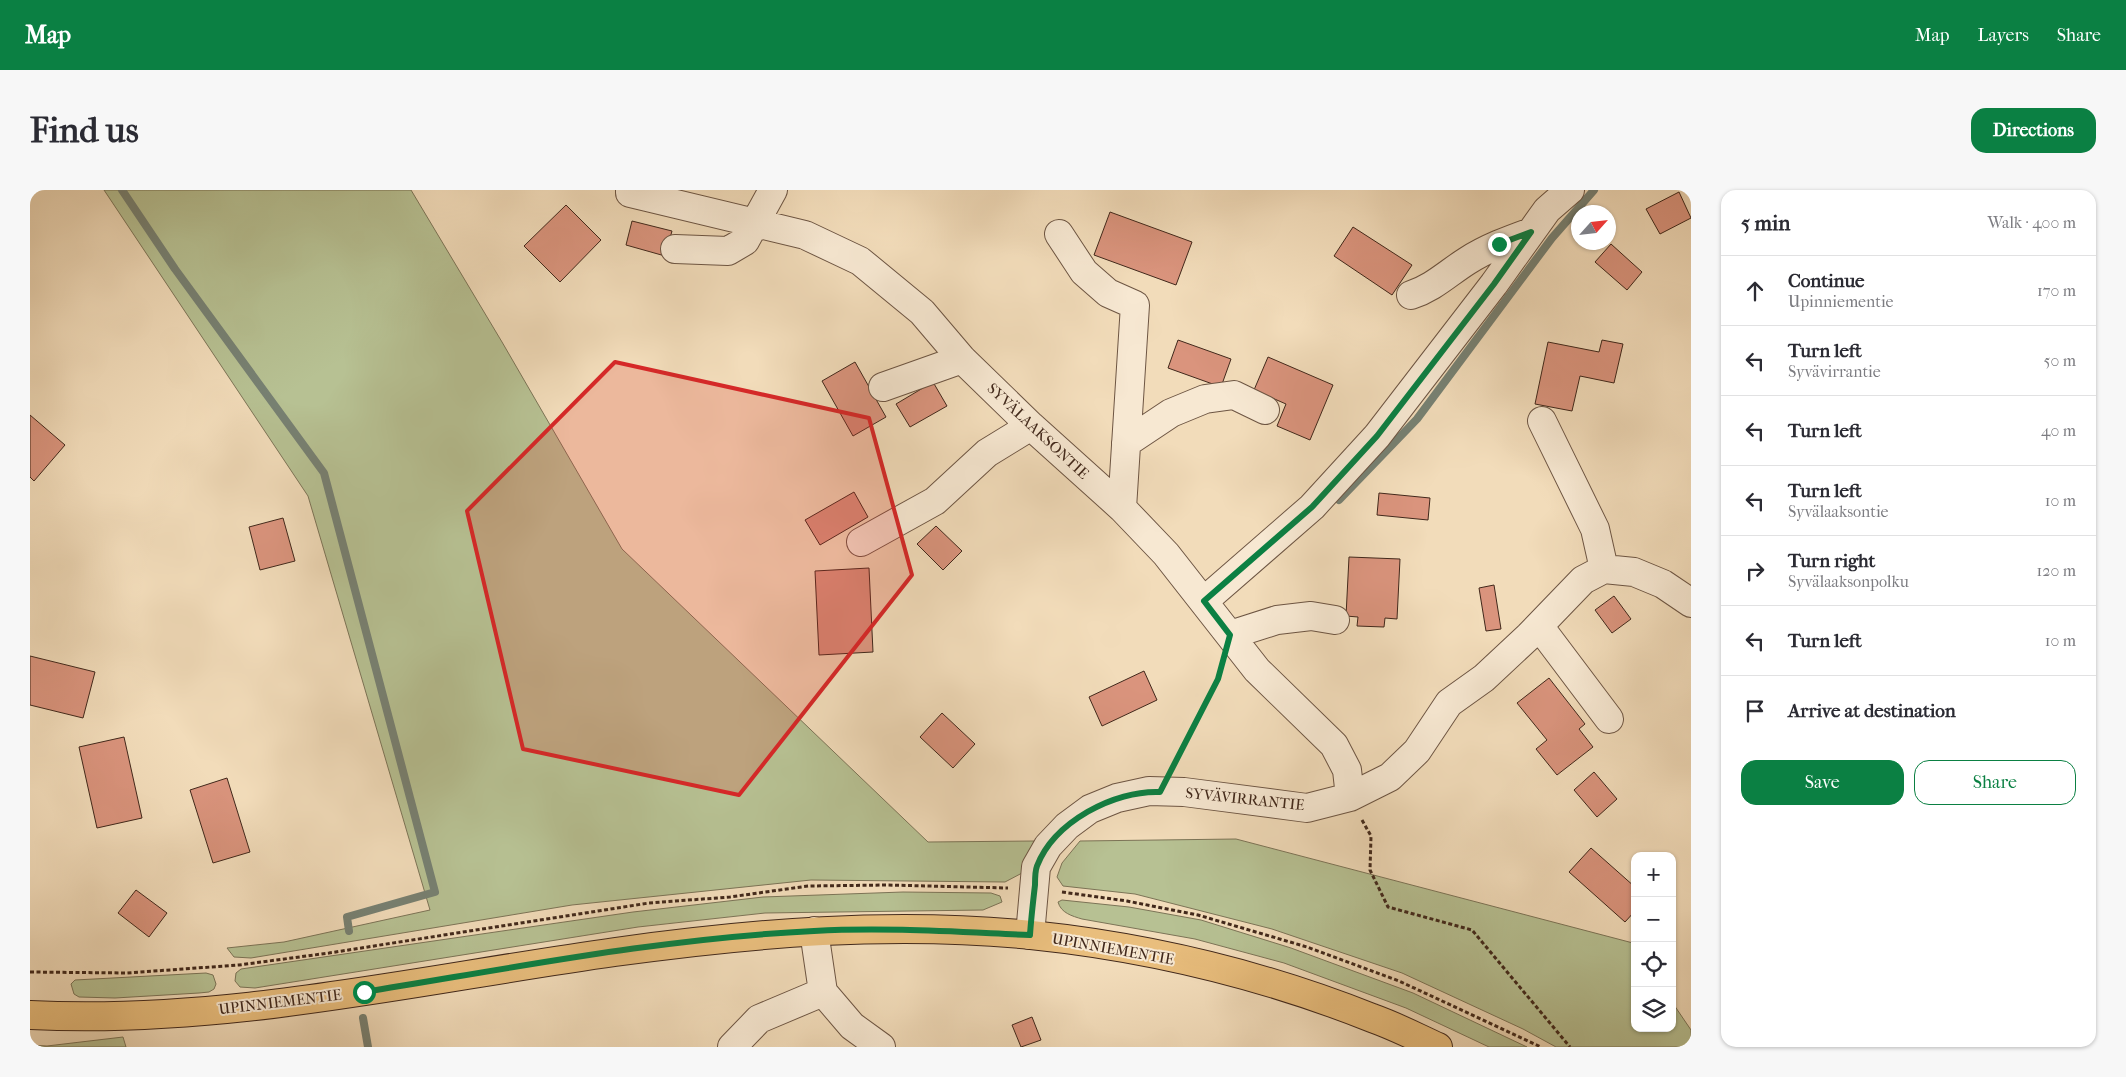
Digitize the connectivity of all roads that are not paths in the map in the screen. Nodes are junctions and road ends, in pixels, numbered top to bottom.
1 (773, 190) edge
2 (1570, 190) edge
3 (630, 191) edge
4 (756, 223) junction
5 (1531, 232) junction
6 (1059, 234) dead end
7 (675, 249) dead end
8 (1411, 295) dead end
9 (962, 360) junction
10 (883, 388) dead end
11 (1265, 410) dead end
12 (1542, 421) dead end
13 (1031, 426) junction
14 (1126, 443) junction
15 (1122, 508) junction
16 (861, 542) dead end
17 (1604, 569) junction
18 (1204, 601) junction
19 (1691, 603) edge
20 (1335, 620) dead end
21 (1539, 626) junction
22 (1230, 635) junction
23 (1609, 719) dead end
24 (1350, 798) junction
25 (814, 931) junction
26 (1030, 935) junction
27 (823, 992) junction
28 (30, 1014) edge
29 (732, 1047) edge
30 (881, 1047) edge
31 (1438, 1047) edge

1 - 4 street
2 - 5 street
3 - 4 street, SYVÄLAAKSONTIE
4 - 7 street
4 - 9 street, SYVÄLAAKSONTIE
5 - 8 street
5 - 18 street
6 - 14 street
9 - 10 street
9 - 13 street, SYVÄLAAKSONTIE
11 - 14 street
12 - 17 street
13 - 15 street, SYVÄLAAKSONTIE
13 - 16 street
14 - 15 street
15 - 18 street, SYVÄLAAKSONTIE
17 - 19 street
17 - 21 street, SYVÄVIRRANTIE
18 - 22 street, SYVÄLAAKSONTIE
20 - 22 street
21 - 23 street
21 - 24 street, SYVÄVIRRANTIE
22 - 24 street, SYVÄLAAKSONTIE
24 - 26 street, SYVÄVIRRANTIE
25 - 26 main road, UPINNIEMENTIE
25 - 27 street
25 - 28 main road, UPINNIEMENTIE
26 - 31 main road, UPINNIEMENTIE
27 - 29 street
27 - 30 street

